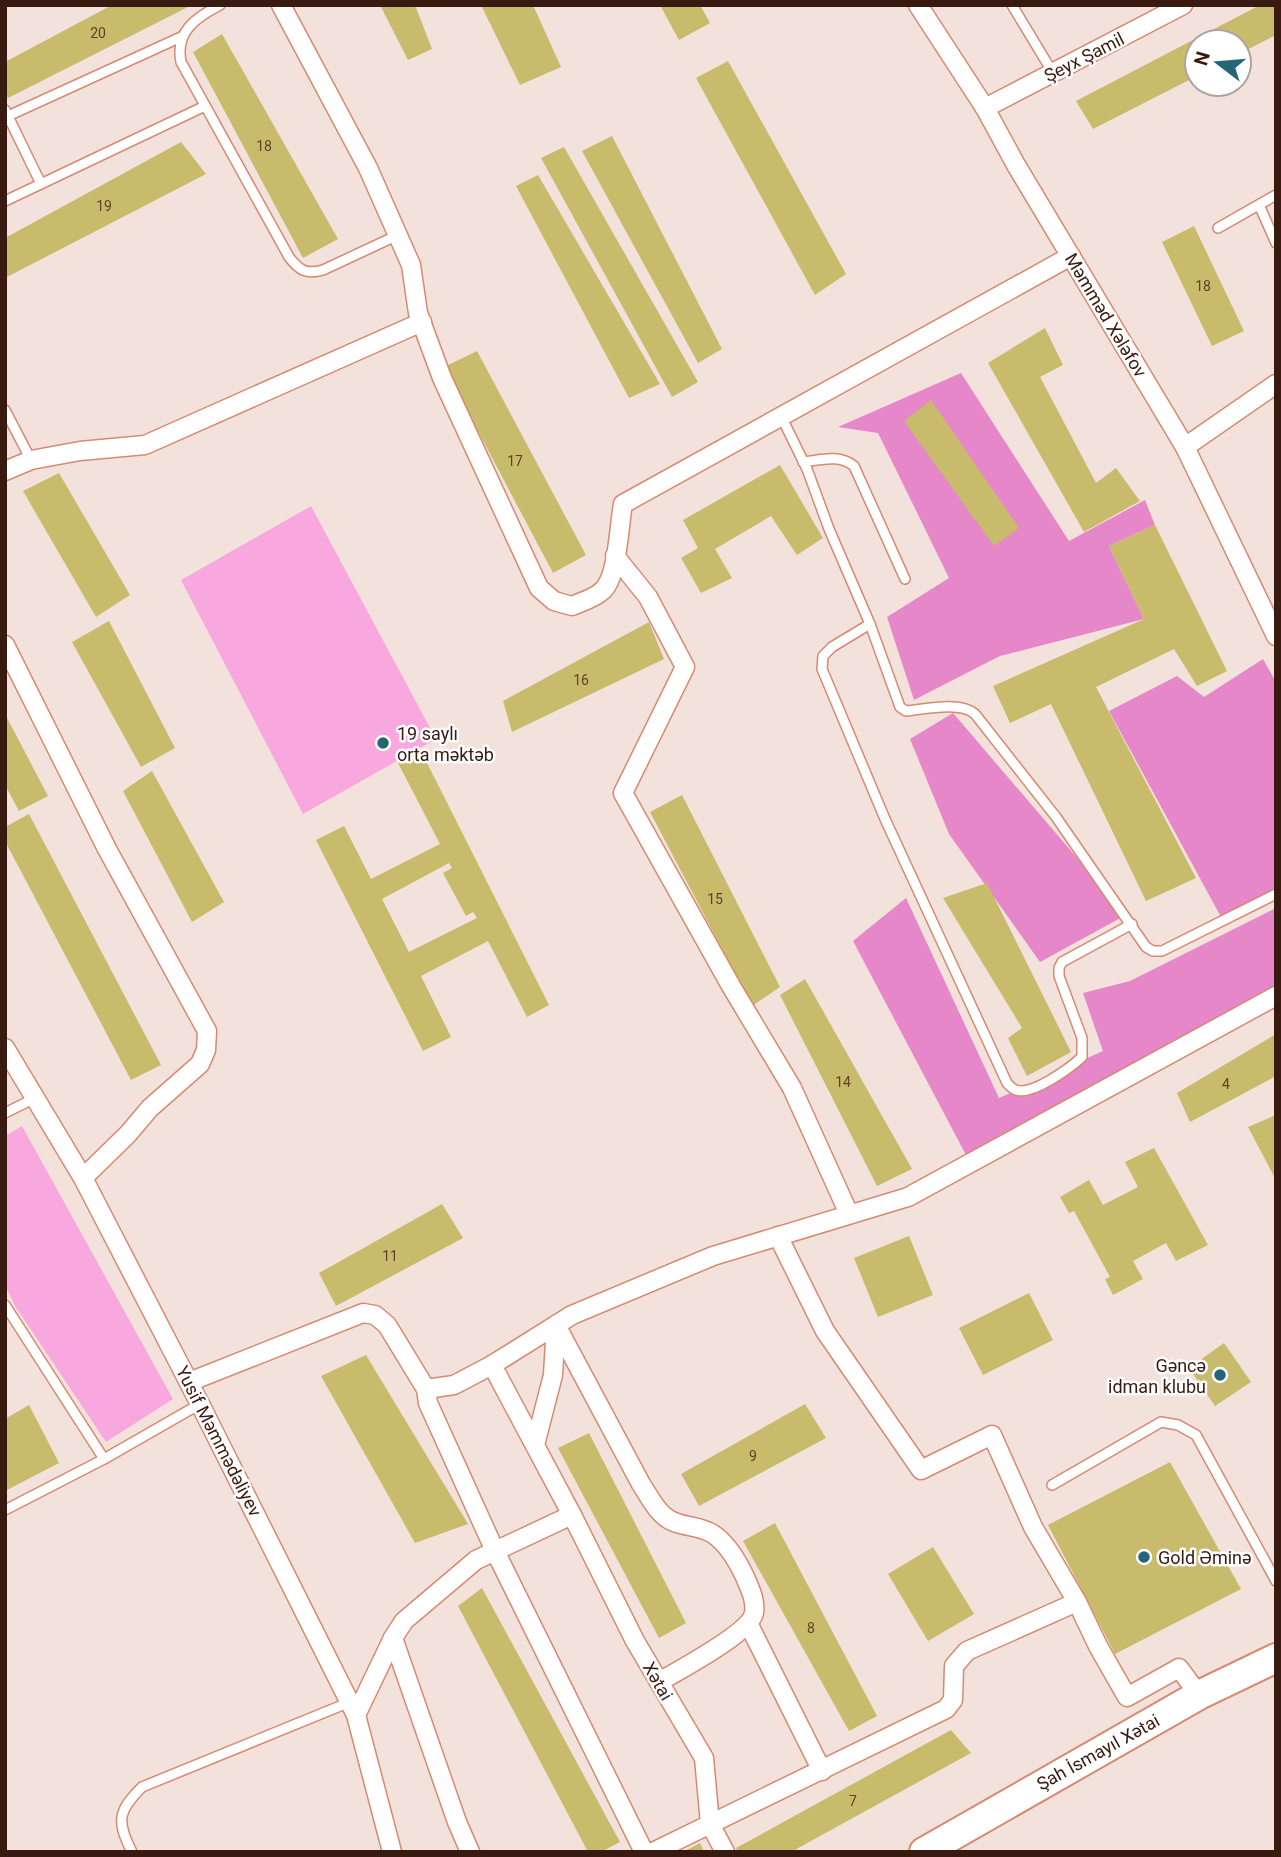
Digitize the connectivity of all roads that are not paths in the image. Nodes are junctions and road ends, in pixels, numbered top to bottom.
1 (220, 5) edge
2 (281, 5) edge
3 (918, 5) edge
4 (1012, 5) edge
5 (1183, 5) edge
6 (181, 37) junction
7 (1053, 73) junction
8 (205, 106) junction
9 (985, 108) junction
10 (7, 113) edge
11 (41, 184) junction
12 (1276, 195) edge
13 (5, 201) edge
14 (1259, 205) junction
15 (1218, 228) dead end
16 (398, 235) junction
17 (1276, 243) edge
18 (1071, 256) junction
19 (422, 322) junction
20 (1276, 384) edge
21 (5, 410) edge
22 (780, 416) junction
23 (1185, 447) junction
24 (31, 460) junction
25 (803, 462) junction
26 (5, 471) edge
27 (615, 556) junction
28 (905, 579) dead end
29 (870, 624) junction
30 (1276, 636) edge
31 (5, 646) edge
32 (1276, 894) edge
33 (1132, 924) junction
34 (1276, 996) edge
35 (5, 1048) edge
36 (35, 1098) junction
37 (5, 1113) edge
38 (83, 1178) junction
39 (849, 1214) junction
40 (778, 1236) junction
41 (5, 1305) edge
42 (556, 1325) junction
43 (492, 1365) junction
44 (189, 1382) junction
45 (426, 1389) junction
46 (200, 1404) junction
47 (535, 1445) junction
48 (104, 1459) junction
49 (1052, 1485) dead end
50 (5, 1510) edge
51 (572, 1515) junction
52 (495, 1551) junction
53 (1276, 1581) edge
54 (1077, 1602) junction
55 (749, 1625) junction
56 (393, 1638) junction
57 (1276, 1658) edge
58 (659, 1682) junction
59 (1199, 1695) junction
60 (353, 1708) junction
61 (822, 1772) junction
62 (710, 1824) junction
63 (132, 1852) edge
64 (392, 1852) edge
65 (470, 1852) edge
66 (644, 1852) edge
67 (653, 1852) edge
68 (725, 1852) edge
69 (924, 1852) edge

1 - 6 lane
2 - 16 street
3 - 9 street, Məmməd Xələfov
4 - 7 lane
5 - 7 street, Şeyx Şamil
6 - 8 lane
6 - 10 lane
7 - 9 street, Şeyx Şamil
8 - 11 lane
8 - 16 lane
9 - 18 street, Məmməd Xələfov
10 - 11 lane
11 - 13 lane
12 - 14 lane
14 - 15 lane
14 - 17 lane
16 - 19 street
18 - 22 street
18 - 23 street, Məmməd Xələfov
19 - 24 street
19 - 27 street
20 - 23 street
21 - 24 lane
22 - 25 lane
22 - 27 street
23 - 30 street, Məmməd Xələfov
24 - 26 street
25 - 28 lane
25 - 29 lane
27 - 39 street
29 - 33 lane
29 - 33 lane
31 - 38 street
32 - 33 lane
34 - 39 street
35 - 36 street, Yusif Məmmədəliyev
36 - 37 lane
36 - 38 street, Yusif Məmmədəliyev
38 - 44 street, Yusif Məmmədəliyev
39 - 40 street
40 - 42 street
40 - 54 street
41 - 48 lane
42 - 43 street
42 - 47 street
42 - 55 street
43 - 45 street
43 - 47 street, Xətai
44 - 45 street
44 - 46 street, Yusif Məmmədəliyev
45 - 52 street
46 - 48 lane
46 - 60 street, Yusif Məmmədəliyev
47 - 51 street, Xətai
48 - 50 lane
49 - 53 lane
51 - 52 street
51 - 58 street, Xətai
52 - 56 street
52 - 66 street
54 - 59 street
54 - 61 street
55 - 58 street
55 - 61 street
56 - 60 street
56 - 65 street
57 - 59 main road, Şah İsmayıl Xətai
58 - 62 street, Xətai
59 - 69 main road, Şah İsmayıl Xətai
60 - 63 lane
60 - 64 street, Yusif Məmmədəliyev
61 - 62 street
62 - 67 street
62 - 68 street, Xətai

